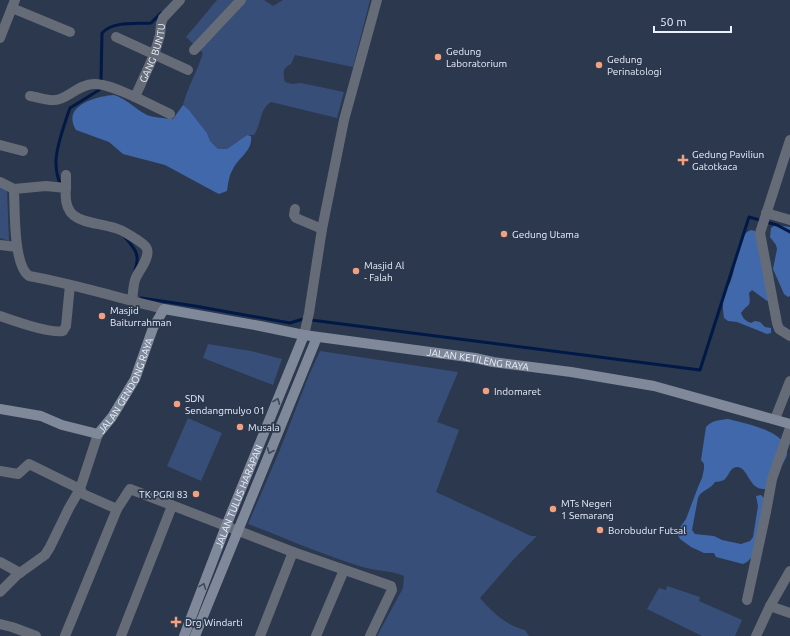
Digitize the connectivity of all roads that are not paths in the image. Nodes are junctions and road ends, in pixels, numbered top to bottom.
1 (180, 0) edge
2 (241, 0) edge
3 (376, 0) edge
4 (13, 4) edge
5 (70, 32) dead end
6 (116, 37) dead end
7 (0, 38) edge
8 (194, 50) dead end
9 (154, 55) junction
10 (188, 70) dead end
11 (137, 92) junction
12 (30, 96) dead end
13 (170, 114) dead end
14 (790, 140) edge
15 (0, 145) edge
16 (23, 151) dead end
17 (66, 175) dead end
18 (0, 182) edge
19 (63, 188) junction
20 (14, 189) junction
21 (295, 209) dead end
22 (765, 216) junction
23 (790, 220) edge
24 (322, 229) junction
25 (0, 245) edge
26 (17, 247) junction
27 (70, 285) junction
28 (132, 298) junction
29 (164, 309) junction
30 (0, 316) edge
31 (305, 331) junction
32 (790, 336) edge
33 (317, 337) junction
34 (790, 381) edge
35 (0, 409) edge
36 (775, 419) junction
37 (790, 424) edge
38 (790, 428) edge
39 (98, 434) junction
40 (0, 471) edge
41 (80, 489) junction
42 (172, 506) junction
43 (117, 509) junction
44 (226, 526) junction
45 (238, 531) junction
46 (293, 552) junction
47 (0, 562) edge
48 (344, 570) junction
49 (790, 571) edge
50 (20, 573) junction
51 (0, 592) edge
52 (747, 600) dead end
53 (197, 604) junction
54 (770, 606) junction
55 (206, 609) junction
56 (790, 613) edge
57 (0, 624) edge
58 (11, 632) edge
59 (36, 636) edge
60 (65, 636) edge
61 (120, 636) edge
62 (184, 636) edge
63 (195, 636) edge
64 (260, 636) edge
65 (316, 636) edge
66 (370, 636) edge
67 (756, 636) edge

1 - 9 street, GANG BUNTU
2 - 8 street
3 - 24 street
4 - 5 street
4 - 7 street
6 - 9 street
9 - 10 street
9 - 11 street, GANG BUNTU
11 - 12 street
11 - 13 street
14 - 22 street
15 - 16 street
17 - 19 street
18 - 20 street
19 - 20 street
19 - 28 street
20 - 26 street
21 - 24 street
22 - 23 street
22 - 32 street
24 - 31 street
25 - 26 street
26 - 27 street
27 - 28 street
27 - 30 street
28 - 29 street
29 - 31 main road, JALAN KETILENG RAYA
29 - 39 main road, JALAN GENDONG RAYA
31 - 33 main road, JALAN KETILENG RAYA
44 -> 31 main road, JALAN TULUS HARAPAN
33 - 36 main road, JALAN KETILENG RAYA
33 -> 45 main road, JALAN TULUS HARAPAN
34 - 36 street
35 - 39 main road, JALAN GENDONG RAYA
36 - 37 main road, JALAN KETILENG RAYA
38 - 52 street
39 - 41 street
40 - 41 street
41 - 43 street
41 - 50 street
42 - 43 street
42 - 44 street
42 - 61 street
43 - 60 street
44 - 45 street
53 -> 44 main road, JALAN TULUS HARAPAN
45 - 46 street
45 - 55 main road, JALAN TULUS HARAPAN
46 - 48 street
46 - 64 street
47 - 50 street
48 - 65 street
48 - 66 street
49 - 54 street
50 - 51 street
53 - 55 main road
53 - 62 main road, JALAN TULUS HARAPAN
54 - 56 street
54 - 67 street
55 - 63 main road, JALAN TULUS HARAPAN
57 - 58 street
58 - 59 street

